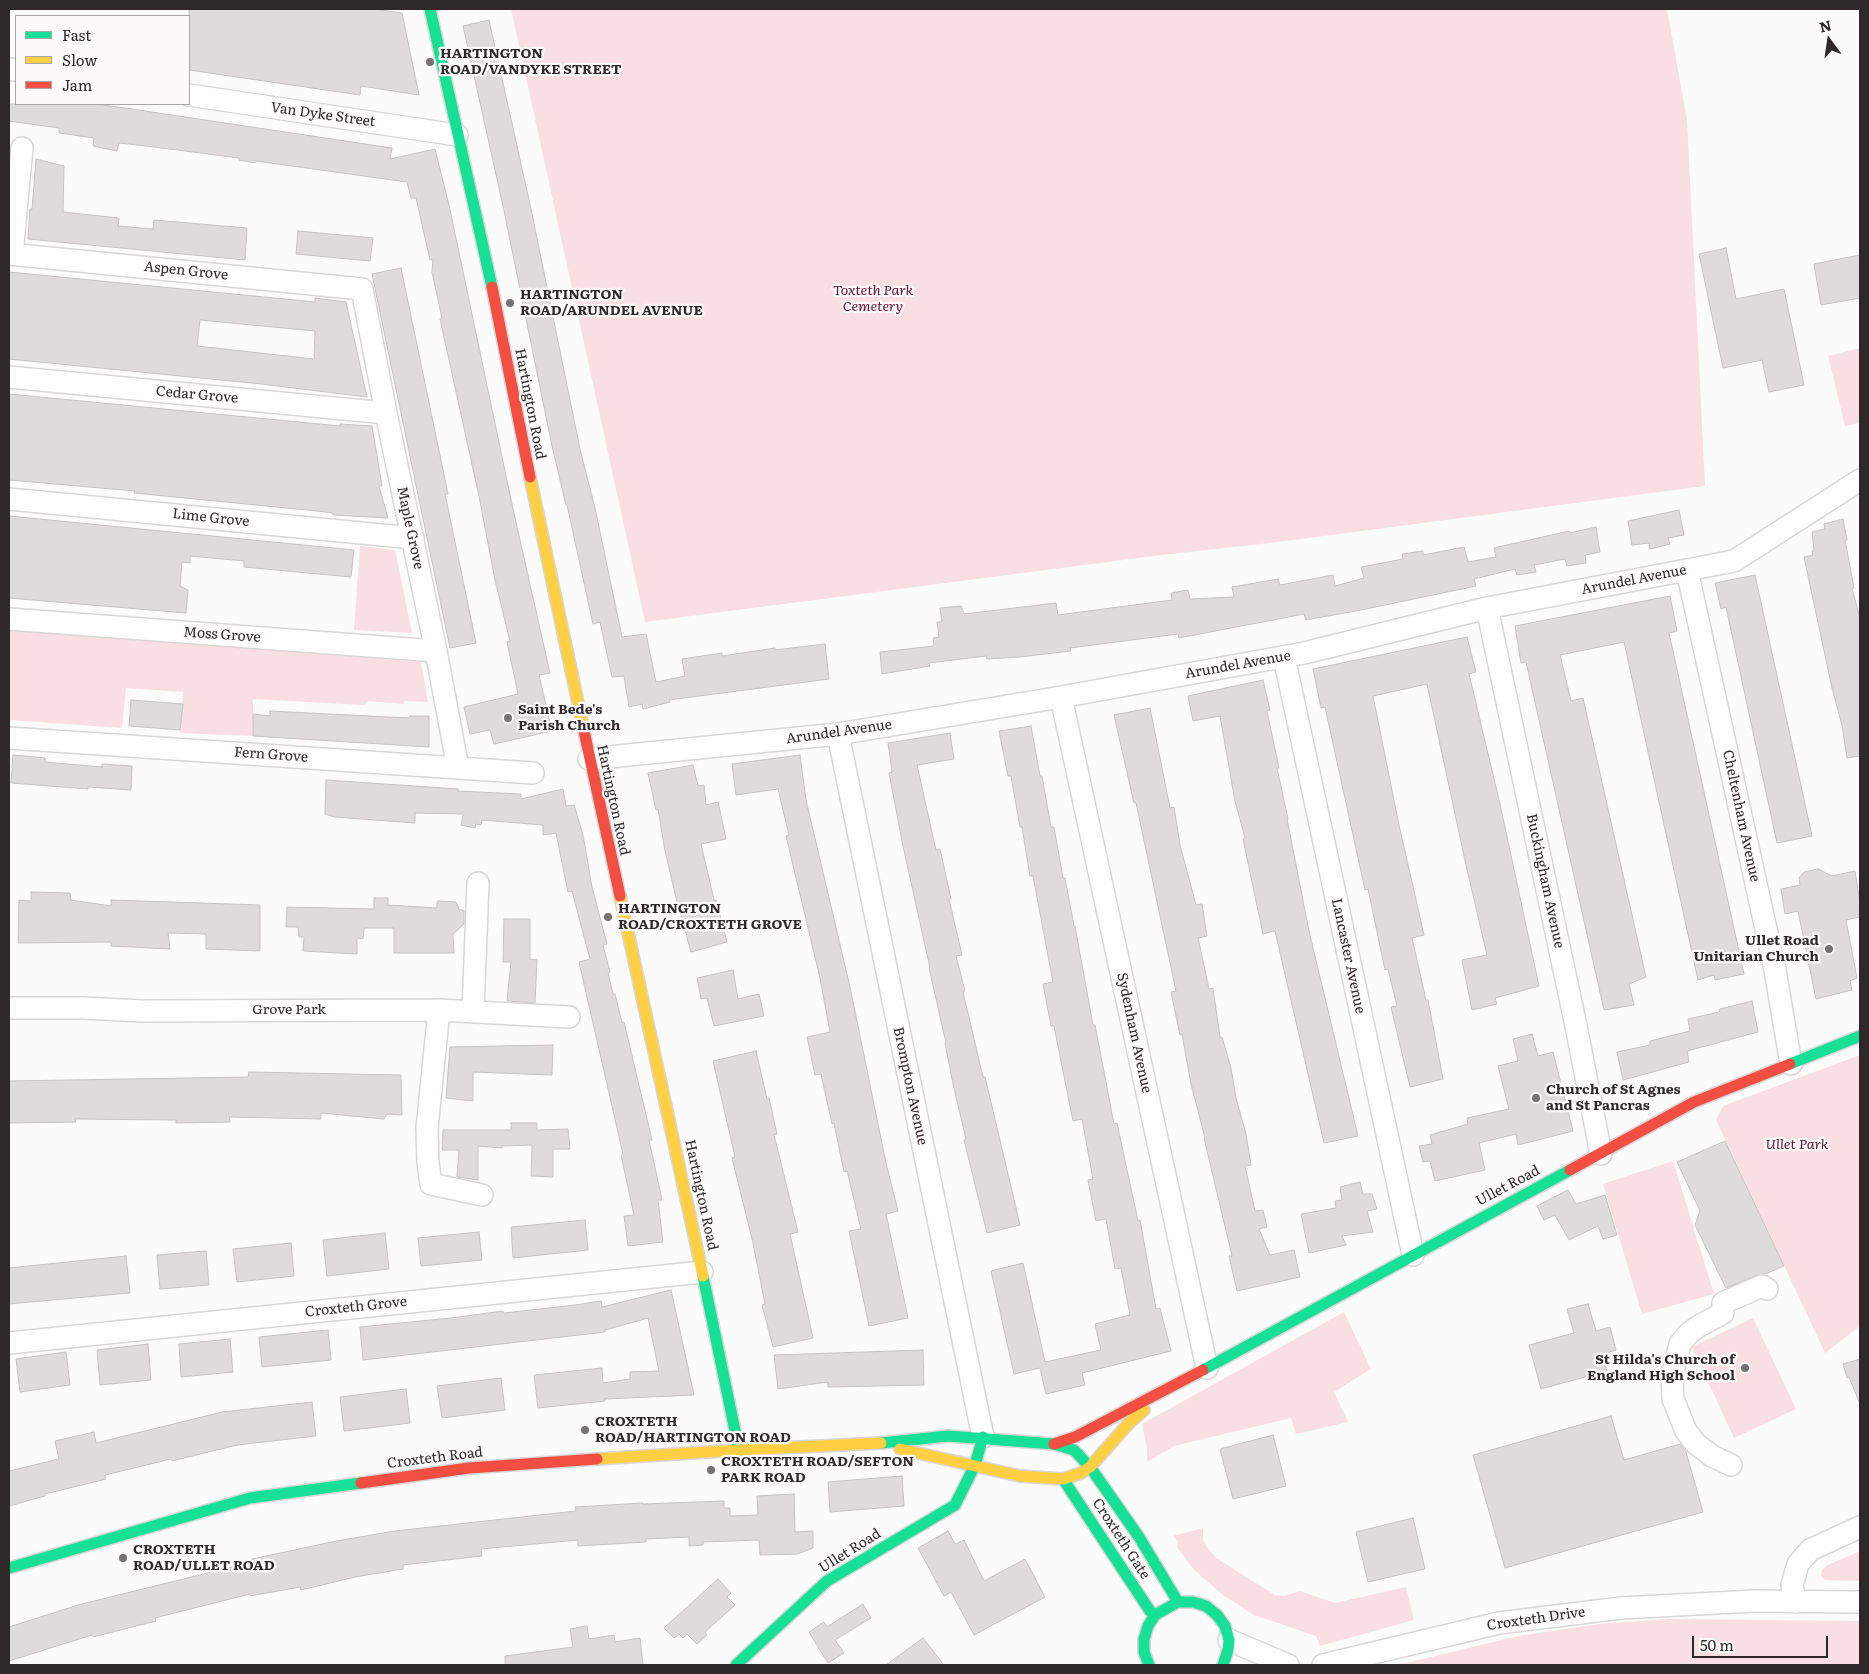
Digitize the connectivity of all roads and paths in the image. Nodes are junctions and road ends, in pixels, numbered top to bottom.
1 (430, 9) edge
2 (190, 96) edge
3 (456, 135) junction
4 (22, 148) dead end
5 (11, 254) edge
6 (362, 289) joint
7 (9, 378) edge
8 (386, 413) junction
9 (1860, 480) edge
10 (9, 499) edge
11 (413, 538) junction
12 (1687, 570) junction
13 (1487, 608) junction
14 (9, 619) edge
15 (436, 651) junction
16 (1284, 657) junction
17 (1061, 697) junction
18 (838, 734) junction
19 (9, 738) edge
20 (589, 759) junction
21 (458, 768) junction
22 (532, 773) dead end
23 (478, 883) dead end
24 (9, 1008) edge
25 (439, 1010) junction
26 (473, 1011) junction
27 (568, 1017) dead end
28 (1860, 1036) edge
29 (1792, 1064) junction
30 (1601, 1154) junction
31 (482, 1194) dead end
32 (1412, 1255) junction
33 (702, 1272) junction
34 (1767, 1289) dead end
35 (9, 1343) edge
36 (1207, 1368) junction
37 (1180, 1384) junction
38 (1075, 1437) joint
39 (983, 1438) junction
40 (876, 1444) junction
41 (1054, 1444) junction
42 (739, 1450) junction
43 (974, 1465) junction
44 (1731, 1465) dead end
45 (1090, 1467) junction
46 (1063, 1479) junction
47 (1860, 1527) edge
48 (9, 1568) edge
49 (1178, 1602) junction
50 (1795, 1602) junction
51 (1860, 1602) edge
52 (1155, 1615) junction
53 (1229, 1640) junction
54 (736, 1665) edge
55 (1149, 1665) edge
56 (1226, 1665) edge
57 (1288, 1665) edge
58 (1323, 1665) edge

1 - 3 main road, Hartington Road
2 - 3 street, Van Dyke Street
3 - 20 main road, Hartington Road
4 - 5 street
5 - 6 street, Aspen Grove
6 - 8 street, Maple Grove
7 - 8 street, Cedar Grove
8 - 11 street, Maple Grove
9 - 12 street, Arundel Avenue
10 - 11 street, Lime Grove
11 - 15 street, Maple Grove
12 - 13 street, Arundel Avenue
12 - 29 street, Cheltenham Avenue
13 - 16 street, Arundel Avenue
13 - 30 street, Buckingham Avenue
14 - 15 street, Moss Grove
15 - 21 street, Maple Grove
16 - 17 street, Arundel Avenue
16 - 32 street, Lancaster Avenue
17 - 18 street, Arundel Avenue
17 - 36 street, Sydenham Avenue
18 - 20 street, Arundel Avenue
18 - 39 street, Brompton Avenue
19 - 21 street, Fern Grove
20 - 33 main road, Hartington Road
21 - 22 street, Fern Grove
23 - 26 street
24 - 25 street, Grove Park
25 - 26 street, Grove Park
25 - 31 street
26 - 27 street, Grove Park
28 - 29 main road, Ullet Road
29 - 30 main road, Ullet Road
30 - 32 main road, Ullet Road
32 - 36 main road, Ullet Road
33 - 35 street, Croxteth Grove
33 - 42 main road, Hartington Road
34 - 44 street
36 - 37 main road, Ullet Road
37 - 38 main road, Ullet Road
37 - 45 main road, Ullet Road
38 - 41 main road, Croxteth Road
39 - 40 main road, Croxteth Road
39 - 41 main road, Croxteth Road
39 - 43 main road
40 - 42 main road, Croxteth Road
40 - 43 main road, Croxteth Road
41 - 45 main road, Croxteth Road
42 - 48 main road, Croxteth Road
43 - 46 main road, Croxteth Road
43 - 54 main road, Ullet Road
45 - 46 main road, Ullet Road
45 - 49 main road, Croxteth Gate
46 - 52 main road, Croxteth Gate
47 - 50 street
49 - 52 main road
49 - 53 main road
50 - 51 street, Croxteth Drive
50 - 58 street, Croxteth Drive
52 - 55 main road
53 - 56 main road
53 - 57 street

